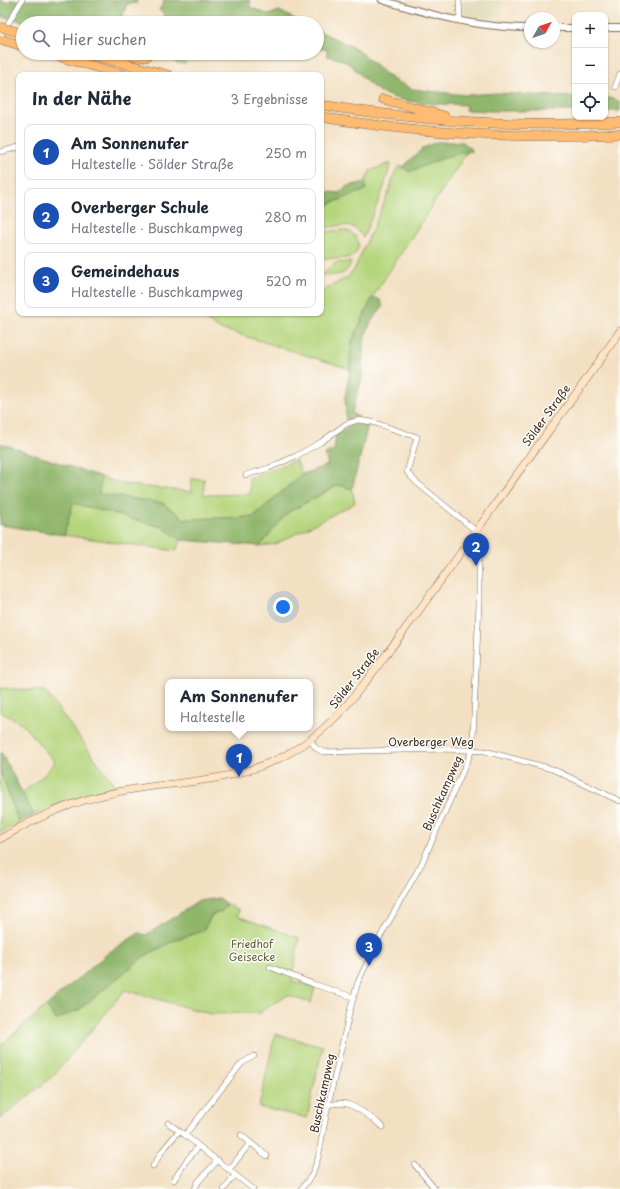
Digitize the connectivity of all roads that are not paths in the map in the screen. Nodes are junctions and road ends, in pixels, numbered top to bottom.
1 (22, 0) edge
2 (382, 0) edge
3 (459, 0) edge
4 (460, 21) junction
5 (0, 27) edge
6 (524, 28) edge
7 (560, 28) edge
8 (572, 28) edge
9 (608, 28) edge
10 (620, 28) edge
11 (16, 32) edge
12 (0, 38) edge
13 (16, 44) edge
14 (70, 60) edge
15 (111, 60) edge
16 (77, 62) junction
17 (94, 72) edge
18 (113, 72) edge
19 (157, 72) edge
20 (620, 74) edge
21 (615, 86) dead end
22 (383, 99) dead end
23 (324, 105) edge
24 (324, 117) edge
25 (454, 120) junction
26 (620, 122) edge
27 (480, 134) junction
28 (620, 134) edge
29 (431, 138) dead end
30 (16, 148) edge
31 (0, 152) edge
32 (620, 331) edge
33 (246, 475) dead end
34 (476, 531) junction
35 (310, 740) junction
36 (471, 750) junction
37 (620, 801) edge
38 (0, 839) edge
39 (270, 967) dead end
40 (353, 997) junction
41 (254, 1056) dead end
42 (328, 1105) junction
43 (168, 1123) dead end
44 (382, 1127) dead end
45 (179, 1131) junction
46 (185, 1135) junction
47 (242, 1135) dead end
48 (250, 1143) junction
49 (199, 1146) junction
50 (267, 1156) dead end
51 (218, 1160) junction
52 (415, 1165) dead end
53 (153, 1166) dead end
54 (229, 1170) junction
55 (235, 1175) junction
56 (174, 1180) dead end
57 (195, 1189) edge
58 (224, 1189) edge
59 (253, 1189) edge
60 (301, 1189) edge
61 (435, 1189) edge

1 - 12 street
2 - 4 street
3 - 4 street
4 - 6 street
5 - 11 highway, bridge
7 - 8 street
9 - 10 street
12 - 13 highway
14 - 16 highway
15 - 19 highway
16 - 17 highway
16 - 18 highway
20 - 21 street
22 - 25 highway
23 - 25 highway
24 - 27 highway
25 - 26 highway
27 - 28 highway
27 - 29 highway
30 - 31 street
32 - 34 main road, Sölder Straße
33 - 34 street
34 - 35 main road, Sölder Straße
34 - 36 street, Buschkampweg
35 - 36 street, Overberger Weg
35 - 38 main road, Sölder Straße
36 - 37 street, Overberger Weg
36 - 40 street, Buschkampweg
39 - 40 street
40 - 42 street, Buschkampweg
41 - 46 street
42 - 44 street
42 - 60 street, Buschkampweg
43 - 45 street
45 - 46 street
45 - 53 street
46 - 49 street
47 - 48 street
48 - 50 street
48 - 54 street
49 - 51 street
49 - 56 street
51 - 54 street
51 - 57 street
52 - 61 street
54 - 55 street
55 - 58 street
55 - 59 street

